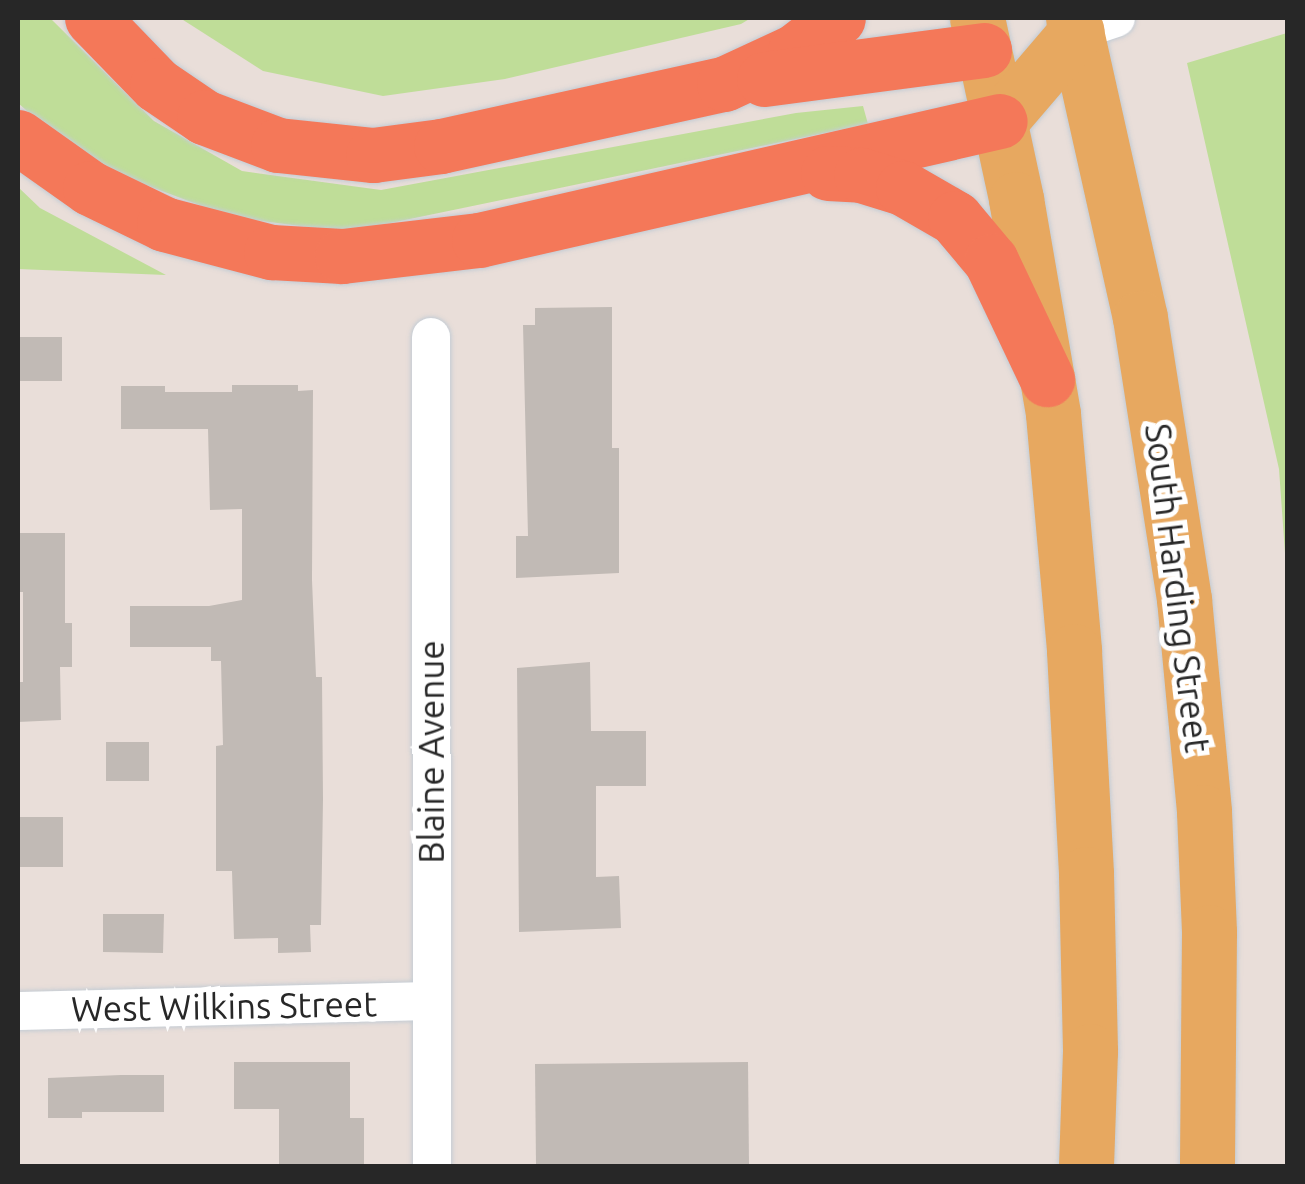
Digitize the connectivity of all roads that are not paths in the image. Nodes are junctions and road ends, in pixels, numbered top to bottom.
1 (92, 18) edge
2 (838, 18) edge
3 (1089, 22) edge
4 (980, 34) edge
5 (724, 84) junction
6 (1000, 121) junction
7 (18, 136) edge
8 (790, 172) junction
9 (432, 337) dead end
10 (1047, 380) junction
11 (431, 1001) junction
12 (18, 1010) edge
13 (432, 1166) edge
14 (1086, 1166) edge
15 (1207, 1166) edge

1 - 5 highway
2 - 5 highway
3 - 4 main road
3 - 6 main road
3 - 15 main road, South Harding Street
4 - 5 highway
4 - 6 main road
6 - 8 highway
6 - 10 main road
7 - 8 highway
8 - 10 highway
9 - 11 street, Blaine Avenue
10 - 14 main road
11 - 12 street, West Wilkins Street
11 - 13 street, Blaine Avenue

